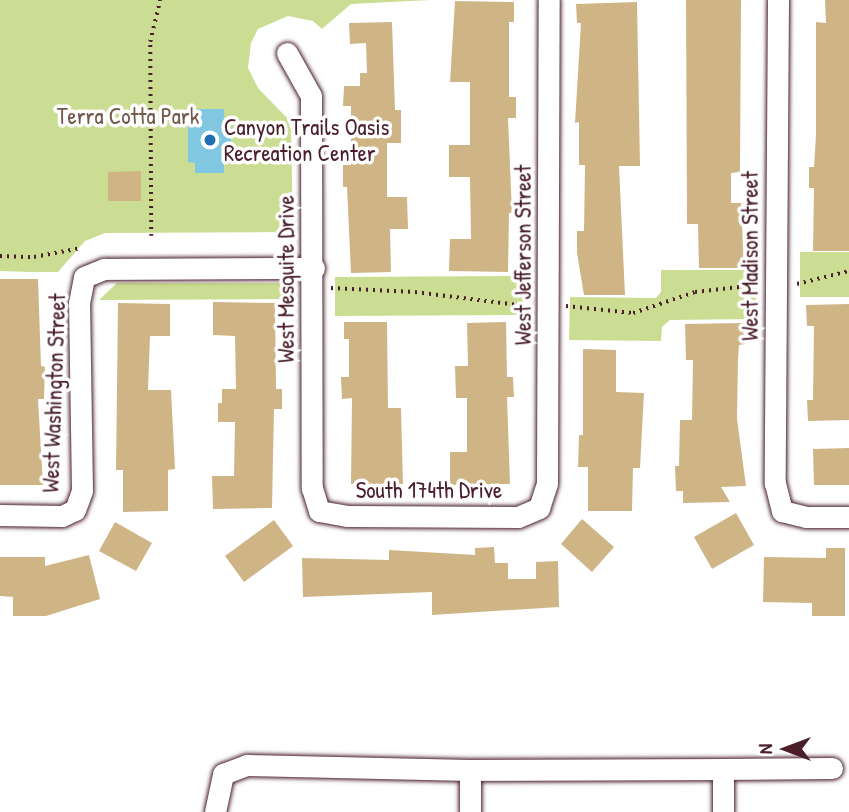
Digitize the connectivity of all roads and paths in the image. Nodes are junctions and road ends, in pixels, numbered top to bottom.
1 (160, 0) edge
2 (549, 0) edge
3 (778, 0) edge
4 (287, 52) dead end
5 (152, 236) dead end
6 (80, 248) dead end
7 (0, 256) edge
8 (314, 268) junction
9 (849, 271) edge
10 (797, 284) dead end
11 (759, 285) dead end
12 (331, 288) dead end
13 (526, 306) dead end
14 (564, 306) dead end
15 (539, 508) joint
16 (318, 511) joint
17 (0, 515) edge
18 (849, 517) edge
19 (832, 768) dead end
20 (723, 769) junction
21 (470, 770) junction
22 (215, 812) edge
23 (470, 812) edge
24 (723, 812) edge

1 - 5 path
2 - 15 street, West Jefferson Street
3 - 18 street, West Madison Street
4 - 8 street, West Mesquite Drive
6 - 7 path
8 - 16 street, West Mesquite Drive
8 - 17 street, West Washington Street
9 - 10 path
11 - 14 path
12 - 13 path
15 - 16 street, South 174th Drive
19 - 20 street
20 - 21 street
20 - 24 street
21 - 22 street
21 - 23 street

